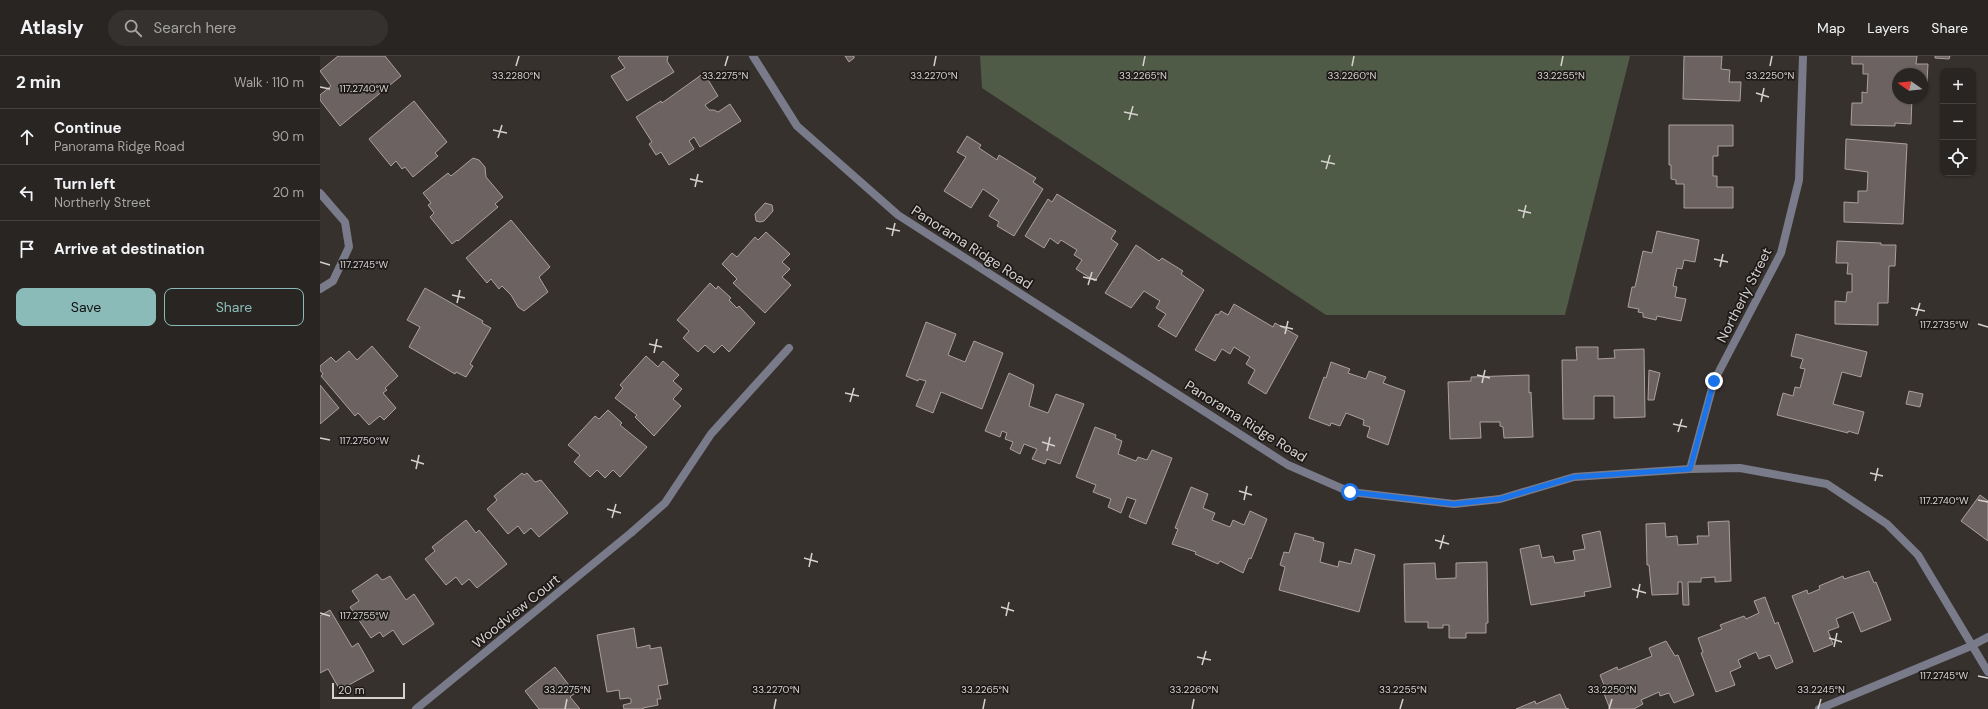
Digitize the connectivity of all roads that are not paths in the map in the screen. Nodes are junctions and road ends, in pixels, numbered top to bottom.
1 (753, 56) edge
2 (1803, 56) edge
3 (320, 193) edge
4 (320, 289) edge
5 (788, 348) dead end
6 (1690, 469) junction
7 (1988, 637) edge
8 (1971, 646) junction
9 (1988, 672) edge
10 (416, 709) edge
11 (1819, 709) edge

1 - 6 street, Panorama Ridge Road
2 - 6 street, Northerly Street
3 - 4 street
5 - 10 street, Woodview Court
6 - 8 street, Panorama Ridge Road
7 - 8 street
8 - 9 street, Panorama Ridge Road
8 - 11 street

